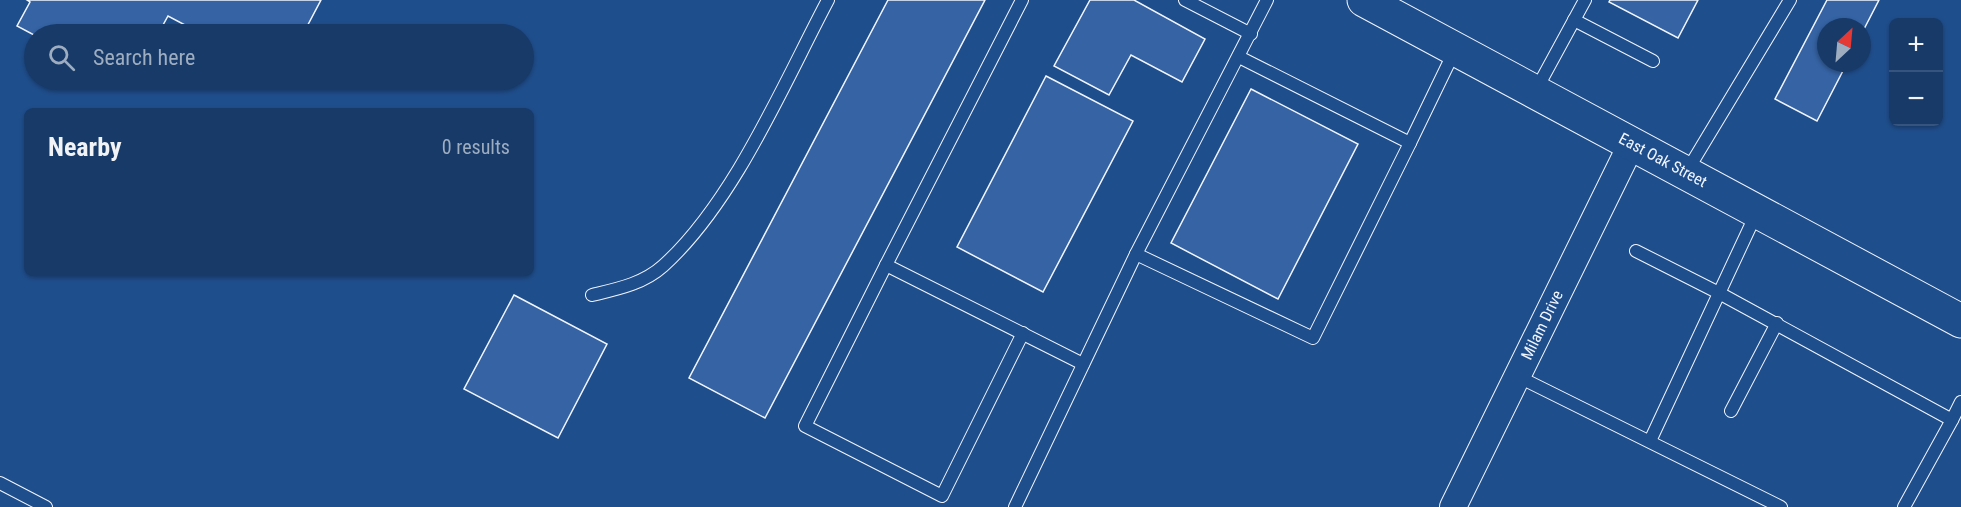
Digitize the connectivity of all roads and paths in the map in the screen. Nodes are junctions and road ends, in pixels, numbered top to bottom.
1 (828, 0) edge
2 (1022, 0) edge
3 (1185, 0) edge
4 (1267, 0) edge
5 (1364, 0) edge
6 (1585, 0) edge
7 (1790, 0) edge
8 (1574, 21) junction
9 (1251, 34) junction
10 (1456, 49) junction
11 (1239, 57) junction
12 (1653, 61) dead end
13 (1535, 91) junction
14 (1410, 143) junction
15 (1632, 143) junction
16 (1686, 172) junction
17 (1758, 211) junction
18 (1636, 250) dead end
19 (1136, 254) junction
20 (886, 265) junction
21 (1719, 293) junction
22 (592, 295) dead end
23 (1961, 321) edge
24 (1776, 324) junction
25 (1023, 333) junction
26 (1083, 364) junction
27 (1517, 376) junction
28 (1961, 402) edge
29 (1731, 411) dead end
30 (1952, 420) junction
31 (1650, 441) junction
32 (0, 483) edge
33 (46, 507) edge
34 (1016, 507) edge
35 (1453, 507) edge
36 (1782, 507) edge
37 (1904, 507) edge

1 - 22 lane
2 - 20 lane
3 - 9 lane
4 - 9 lane
5 - 10 highway, East Oak Street
6 - 8 lane
7 - 16 lane
8 - 12 lane
8 - 13 lane
9 - 11 lane
10 - 13 highway, East Oak Street
10 - 14 lane
11 - 14 lane
11 - 19 lane
13 - 15 highway, East Oak Street
14 - 19 lane
15 - 16 highway, East Oak Street
15 - 27 street, Milam Drive
16 - 17 highway, East Oak Street
17 - 21 lane
17 - 23 highway, East Oak Street
18 - 21 lane
19 - 26 lane
20 - 25 lane
20 - 25 lane
21 - 24 lane
21 - 31 lane
24 - 29 lane
24 - 30 lane
25 - 26 lane
26 - 34 lane
27 - 31 lane
27 - 35 street, Milam Drive
28 - 30 lane
30 - 37 lane
31 - 36 lane
32 - 33 lane

